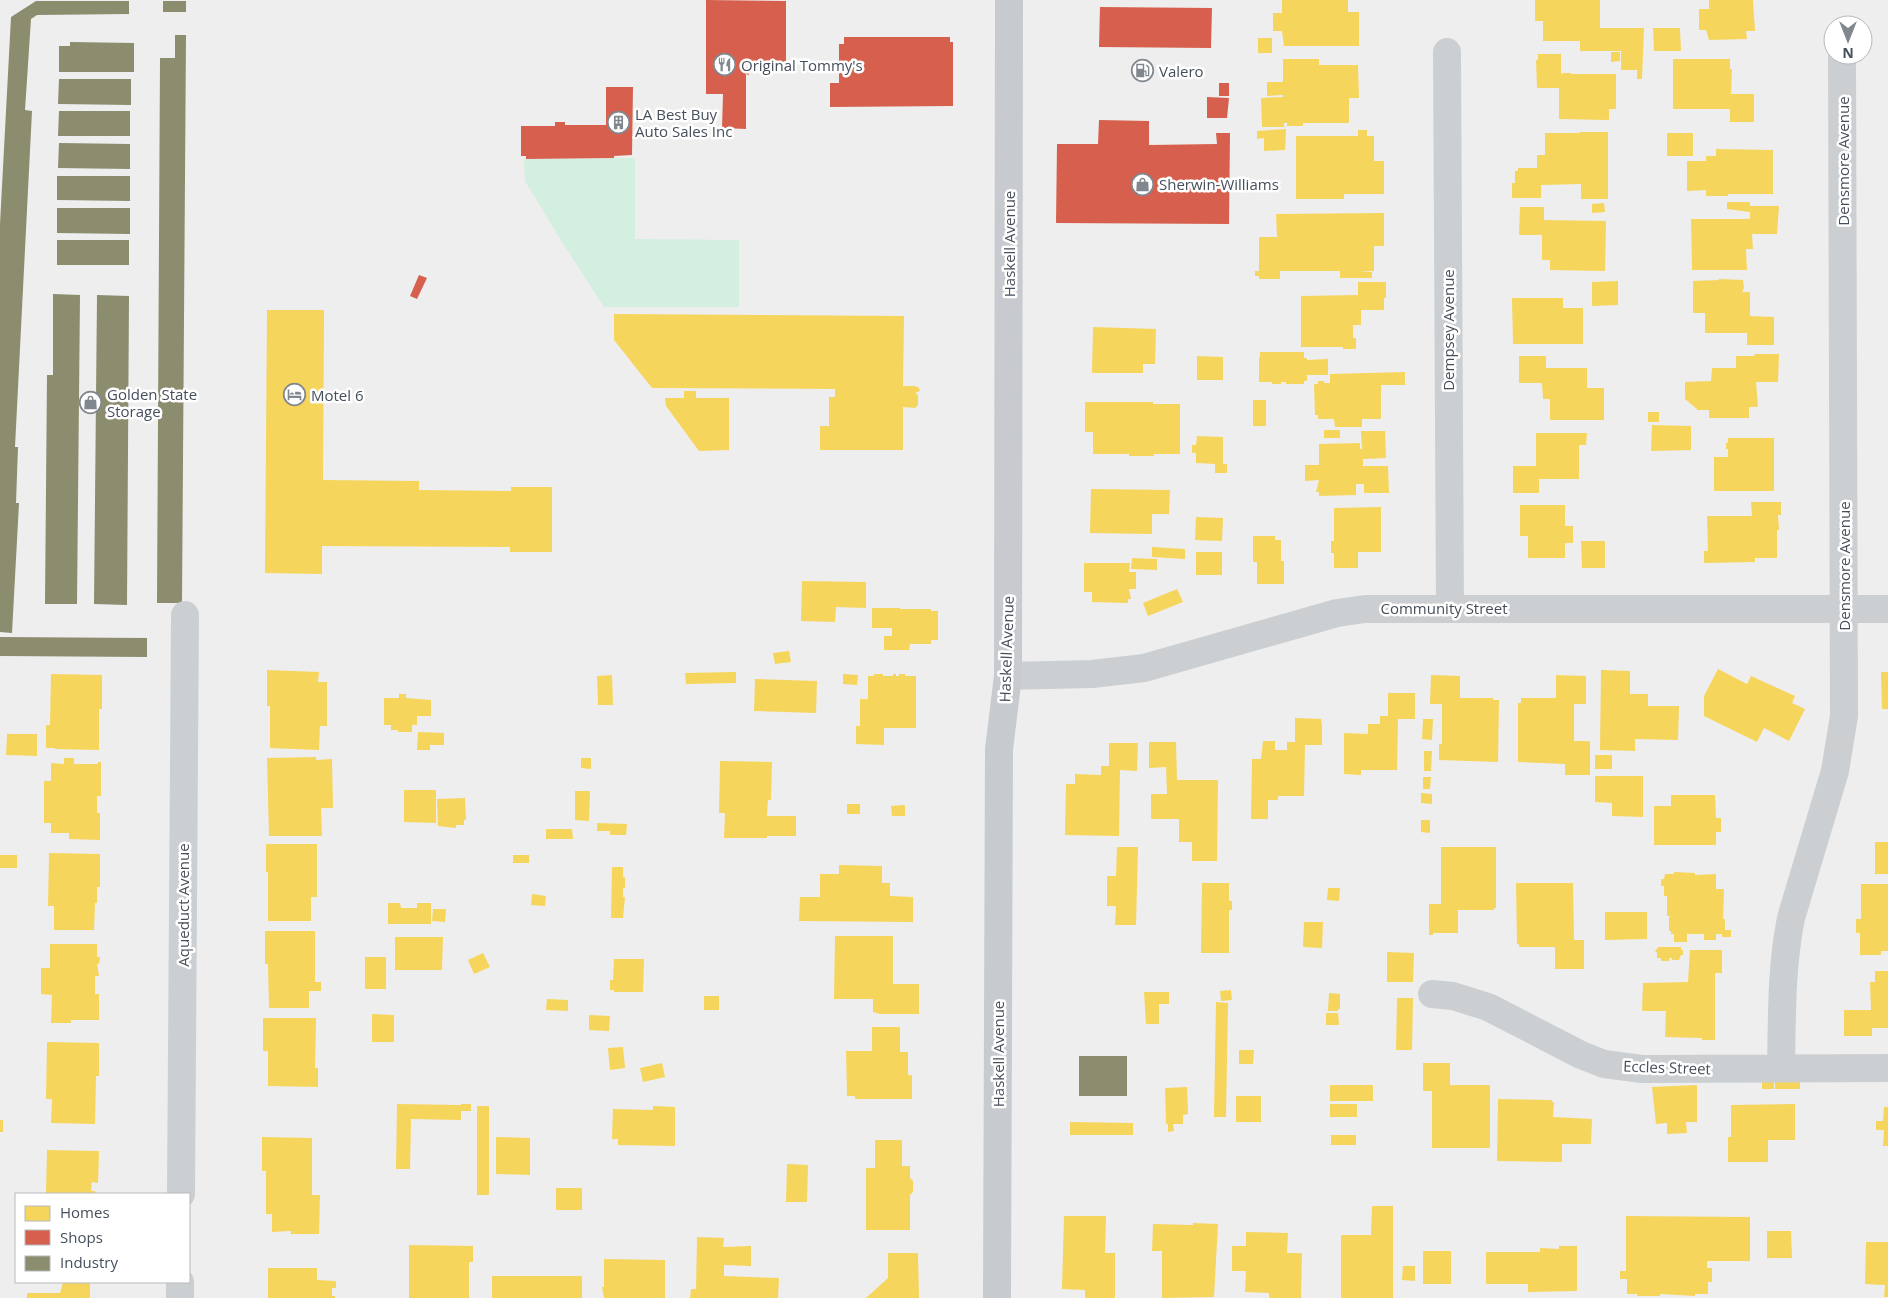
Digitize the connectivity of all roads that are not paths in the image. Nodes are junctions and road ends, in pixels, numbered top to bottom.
1 (1009, 0) edge
2 (1447, 52) dead end
3 (1842, 65) edge
4 (1450, 608) junction
5 (1844, 609) junction
6 (1888, 609) edge
7 (185, 615) dead end
8 (1008, 676) junction
9 (1432, 994) dead end
10 (1782, 1068) junction
11 (1888, 1068) edge
12 (181, 1193) edge
13 (180, 1283) edge
14 (180, 1298) edge
15 (997, 1298) edge

1 - 8 main road, Haskell Avenue
2 - 4 street, Dempsey Avenue
3 - 5 street, Densmore Avenue
4 - 5 street, Community Street
4 - 8 street, Community Street
5 - 6 street, Community Street
5 - 10 street, Densmore Avenue
7 - 12 street, Aqueduct Avenue
8 - 15 main road, Haskell Avenue
9 - 10 street, Eccles Street
10 - 11 street, Eccles Street
13 - 14 street

